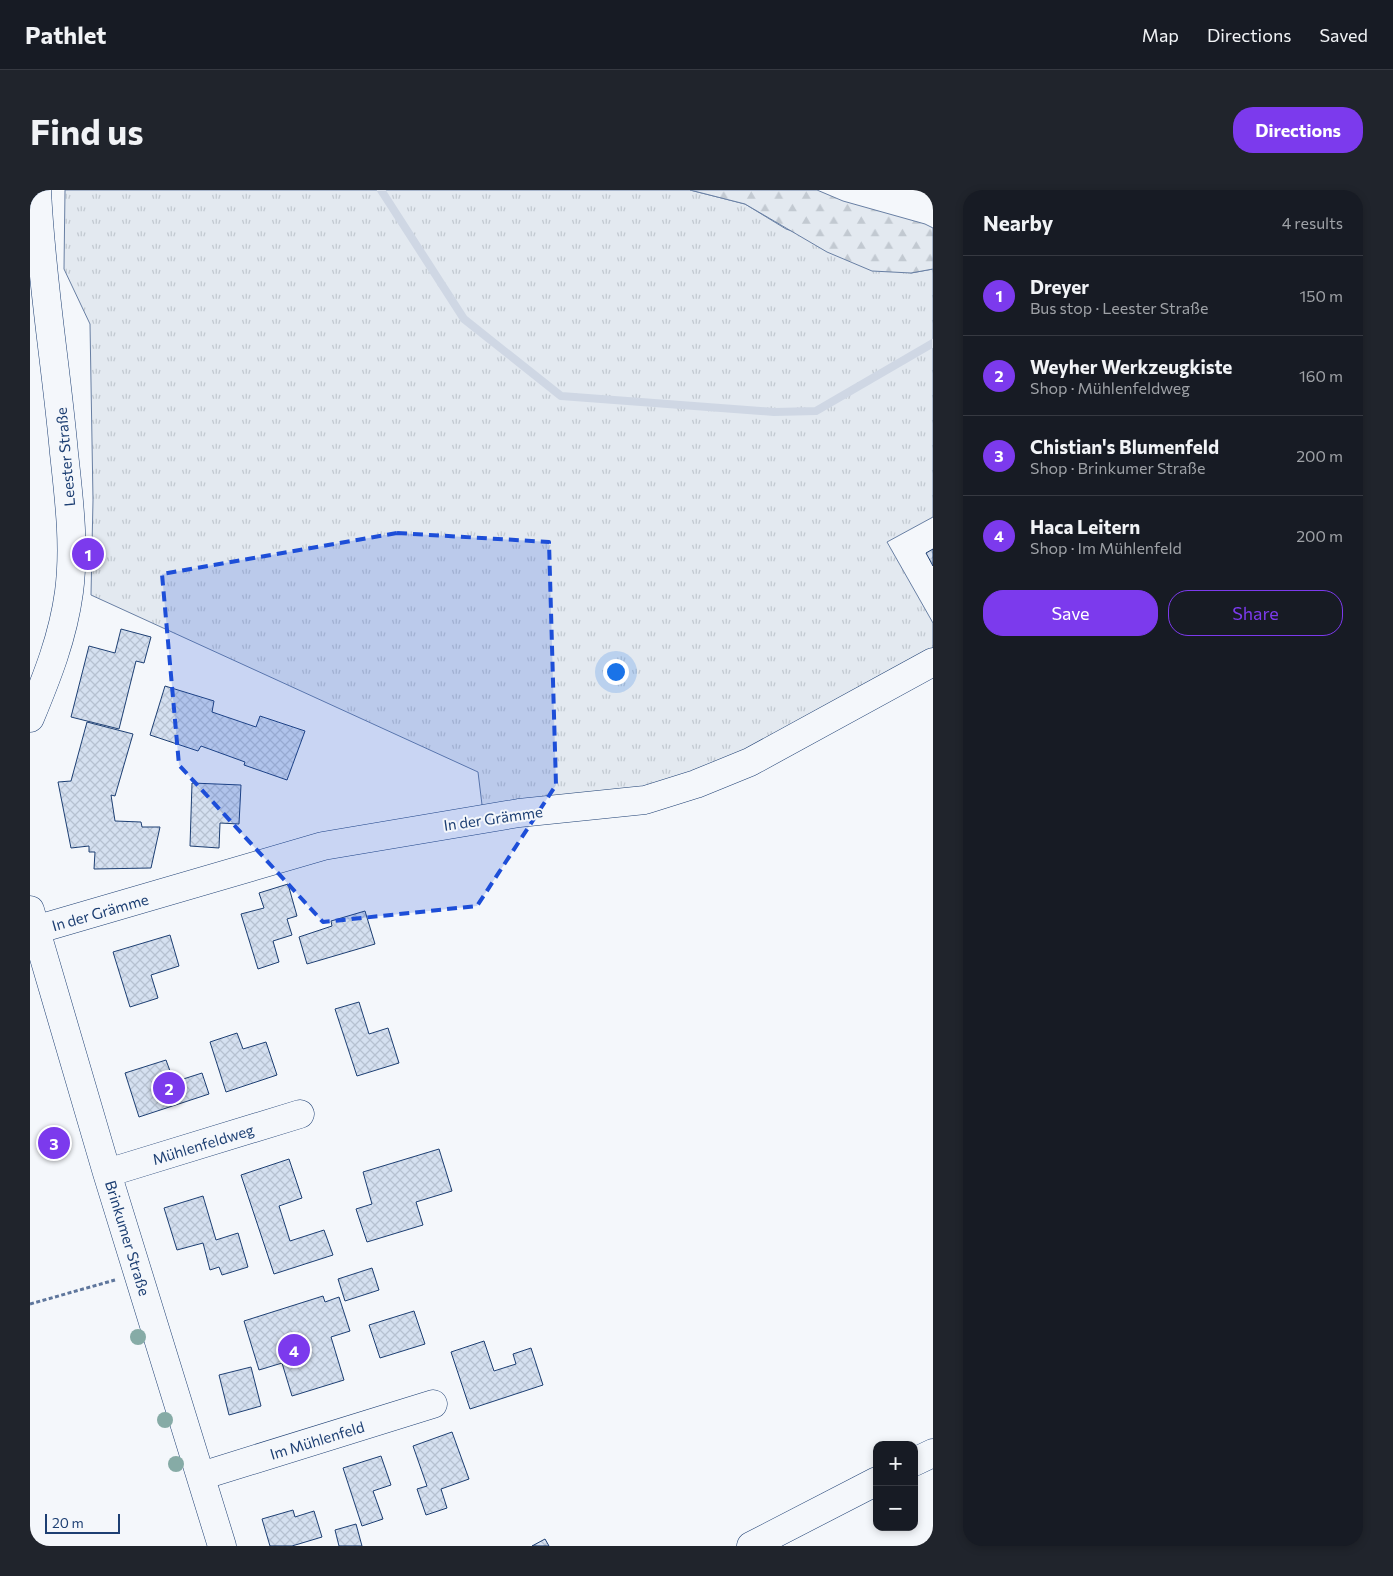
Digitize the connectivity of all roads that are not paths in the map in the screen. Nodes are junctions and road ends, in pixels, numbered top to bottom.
1 (37, 190) edge
2 (933, 662) edge
3 (30, 718) edge
4 (32, 920) edge
5 (300, 1114) dead end
6 (107, 1173) junction
7 (433, 1404) dead end
8 (933, 1453) edge
9 (918, 1460) edge
10 (200, 1476) junction
11 (873, 1484) edge
12 (222, 1546) edge
13 (751, 1546) edge

1 - 3 street, Leester Straße
2 - 4 street, In der Grämme
4 - 6 street, Brinkumer Straße
5 - 6 street, Mühlenfeldweg
6 - 10 street, Brinkumer Straße
7 - 10 street, Im Mühlenfeld
8 - 9 street
10 - 12 street, Brinkumer Straße
11 - 13 street

